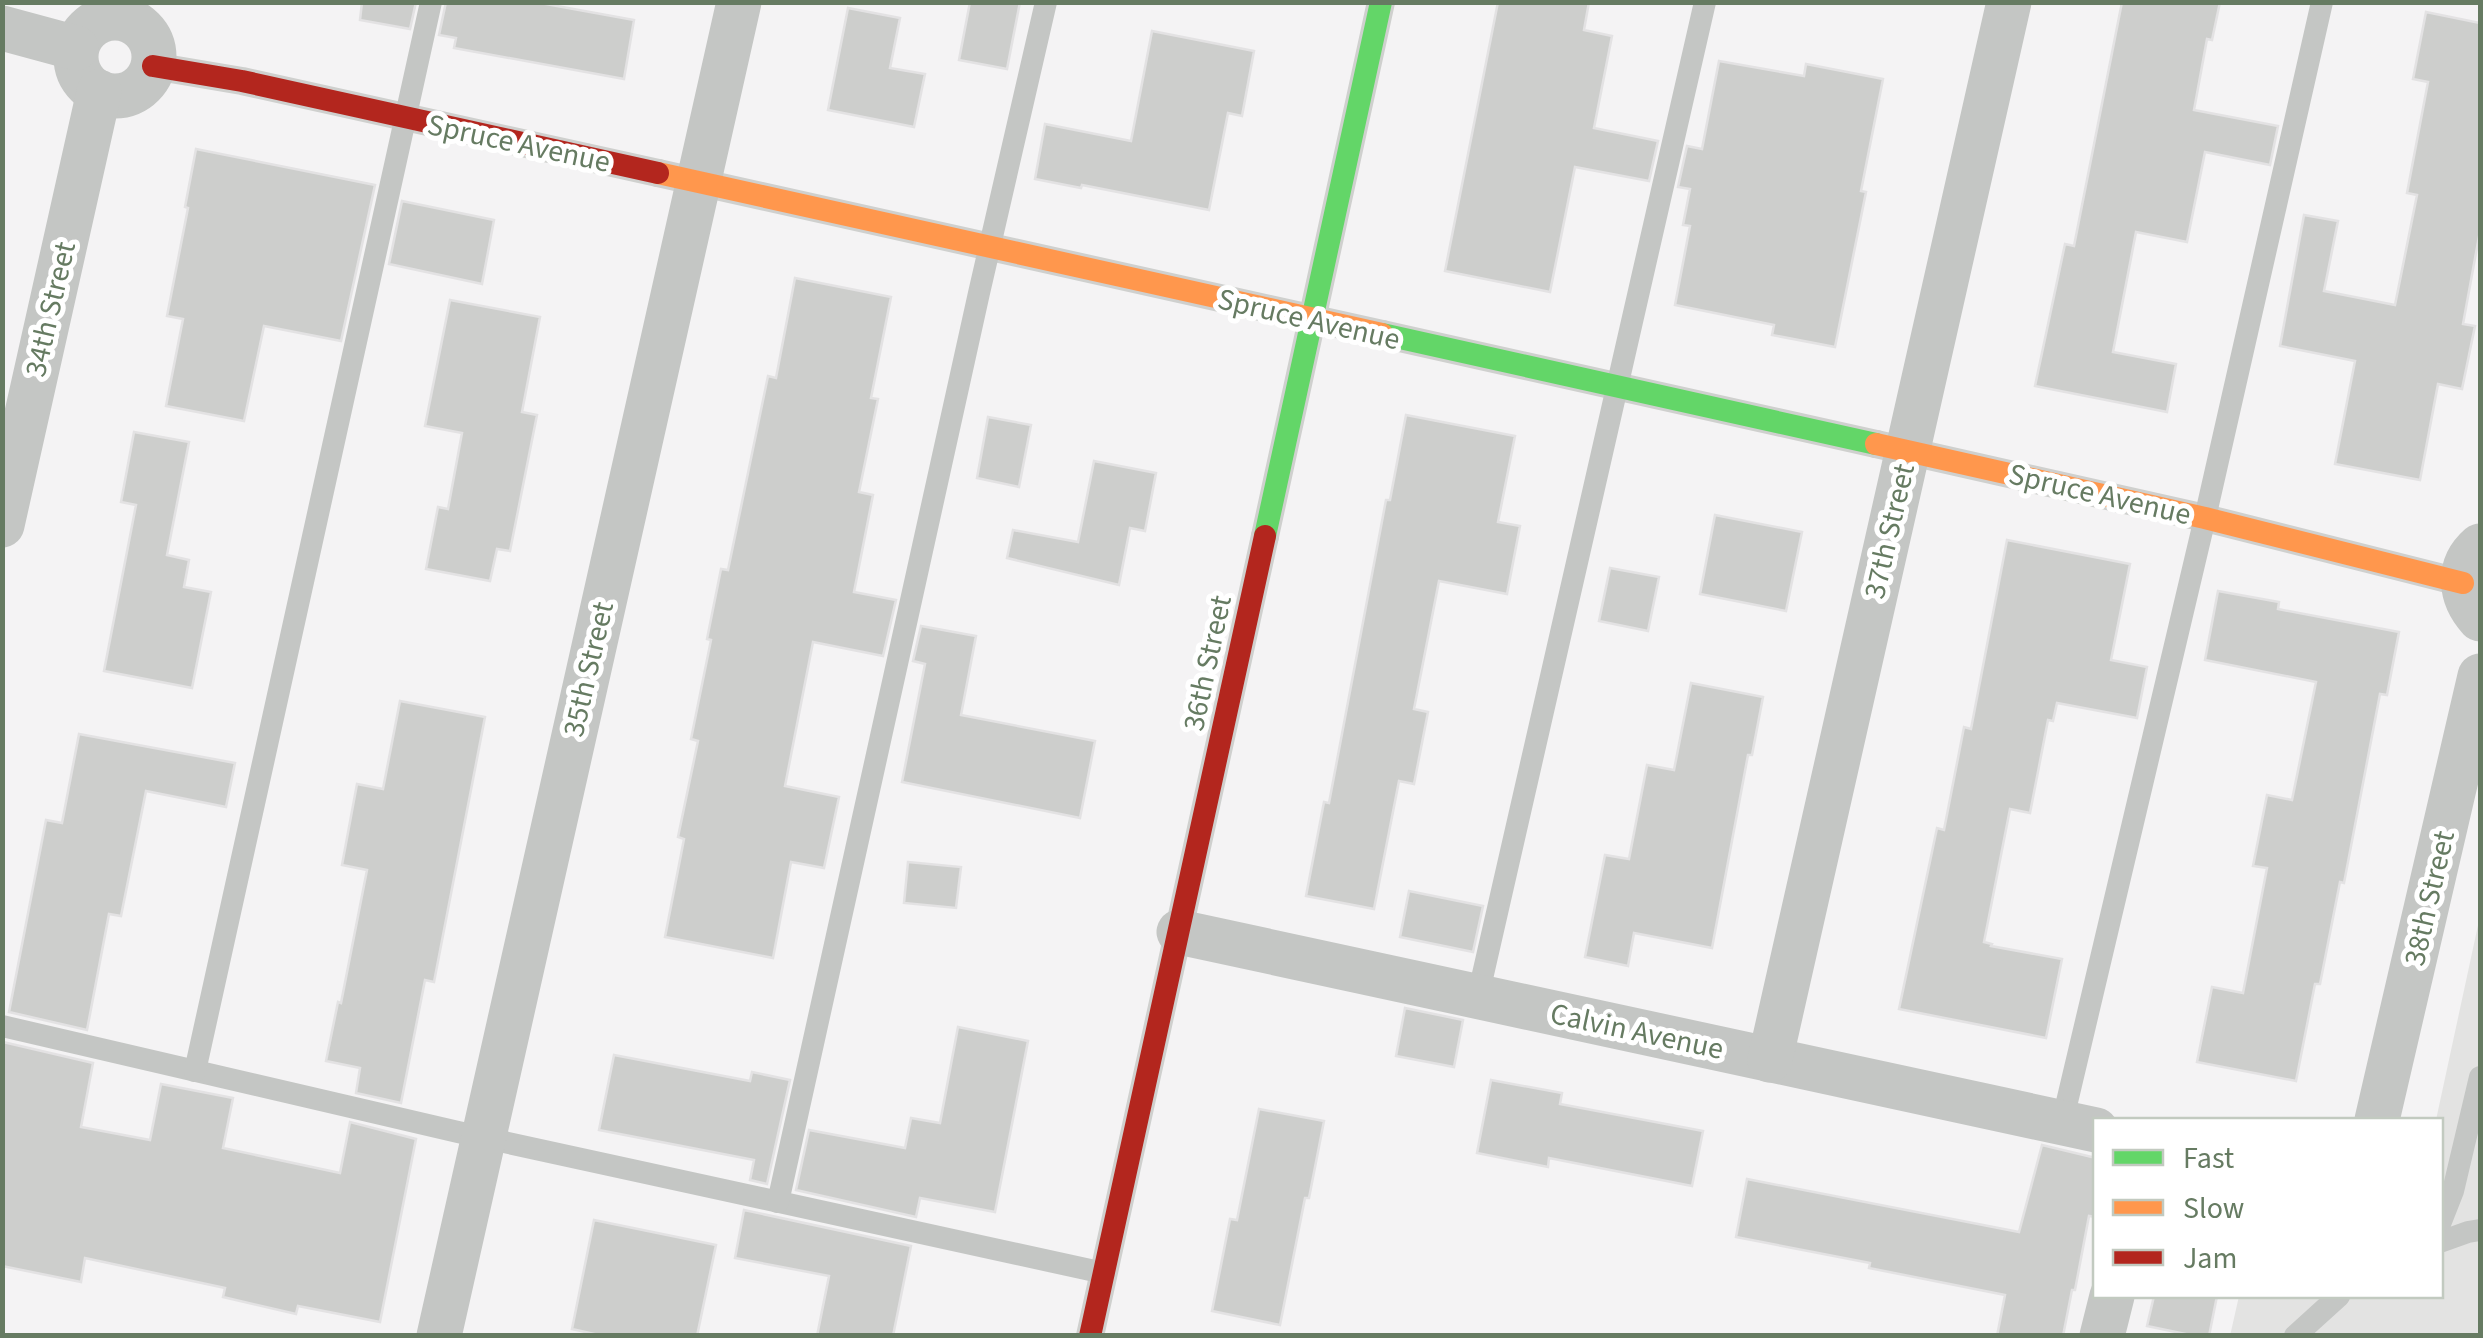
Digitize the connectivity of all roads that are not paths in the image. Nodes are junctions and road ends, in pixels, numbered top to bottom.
1 (431, 2) edge
2 (739, 2) edge
3 (1046, 2) edge
4 (1382, 2) edge
5 (1705, 2) edge
6 (2010, 2) edge
7 (2322, 2) edge
8 (118, 10) edge
9 (2, 28) edge
10 (76, 48) junction
11 (153, 66) junction
12 (99, 92) junction
13 (405, 118) junction
14 (697, 182) junction
15 (990, 248) junction
16 (1314, 319) junction
17 (1618, 387) junction
18 (1907, 451) junction
19 (2205, 518) junction
20 (2, 525) edge
21 (2475, 582) edge
22 (2480, 676) edge
23 (1179, 932) junction
24 (1478, 996) junction
25 (2, 1026) edge
26 (1770, 1060) junction
27 (195, 1071) junction
28 (2479, 1091) edge
29 (2377, 1118) edge
30 (2078, 1127) edge
31 (483, 1138) junction
32 (778, 1202) junction
33 (2443, 1217) edge
34 (2480, 1230) edge
35 (2443, 1241) edge
36 (1104, 1273) junction
37 (2112, 1298) edge
38 (2338, 1298) edge
39 (439, 1336) edge
40 (1090, 1336) edge
41 (2102, 1336) edge
42 (2295, 1336) edge

1 - 13 lane
2 - 14 street, 35th Street
3 - 15 lane
4 - 16 street, 36th Street
5 - 17 lane
6 - 18 street, 37th Street
7 - 19 lane
8 - 10 street
8 - 11 street
9 - 10 street
10 - 12 street
11 - 12 street
11 - 13 street, Spruce Avenue
12 - 20 street, 34th Street
13 - 14 street, Spruce Avenue
13 - 27 lane
14 - 15 street, Spruce Avenue
14 - 31 street, 35th Street
15 - 16 street, Spruce Avenue
15 - 32 lane
16 - 17 street, Spruce Avenue
16 - 23 street, 36th Street
17 - 18 street, Spruce Avenue
17 - 24 lane
18 - 19 street, Spruce Avenue
18 - 26 street, 37th Street
19 - 21 street, Spruce Avenue
19 - 30 lane
22 - 29 street, 38th Street
23 - 24 street, Calvin Avenue
23 - 36 street, 36th Street
24 - 26 street, Calvin Avenue
25 - 27 lane
26 - 30 street, Calvin Avenue
27 - 31 lane
28 - 33 lane
31 - 32 lane
31 - 39 street, 35th Street
32 - 36 lane
34 - 35 lane
36 - 40 street, 36th Street
37 - 41 street
38 - 42 lane

